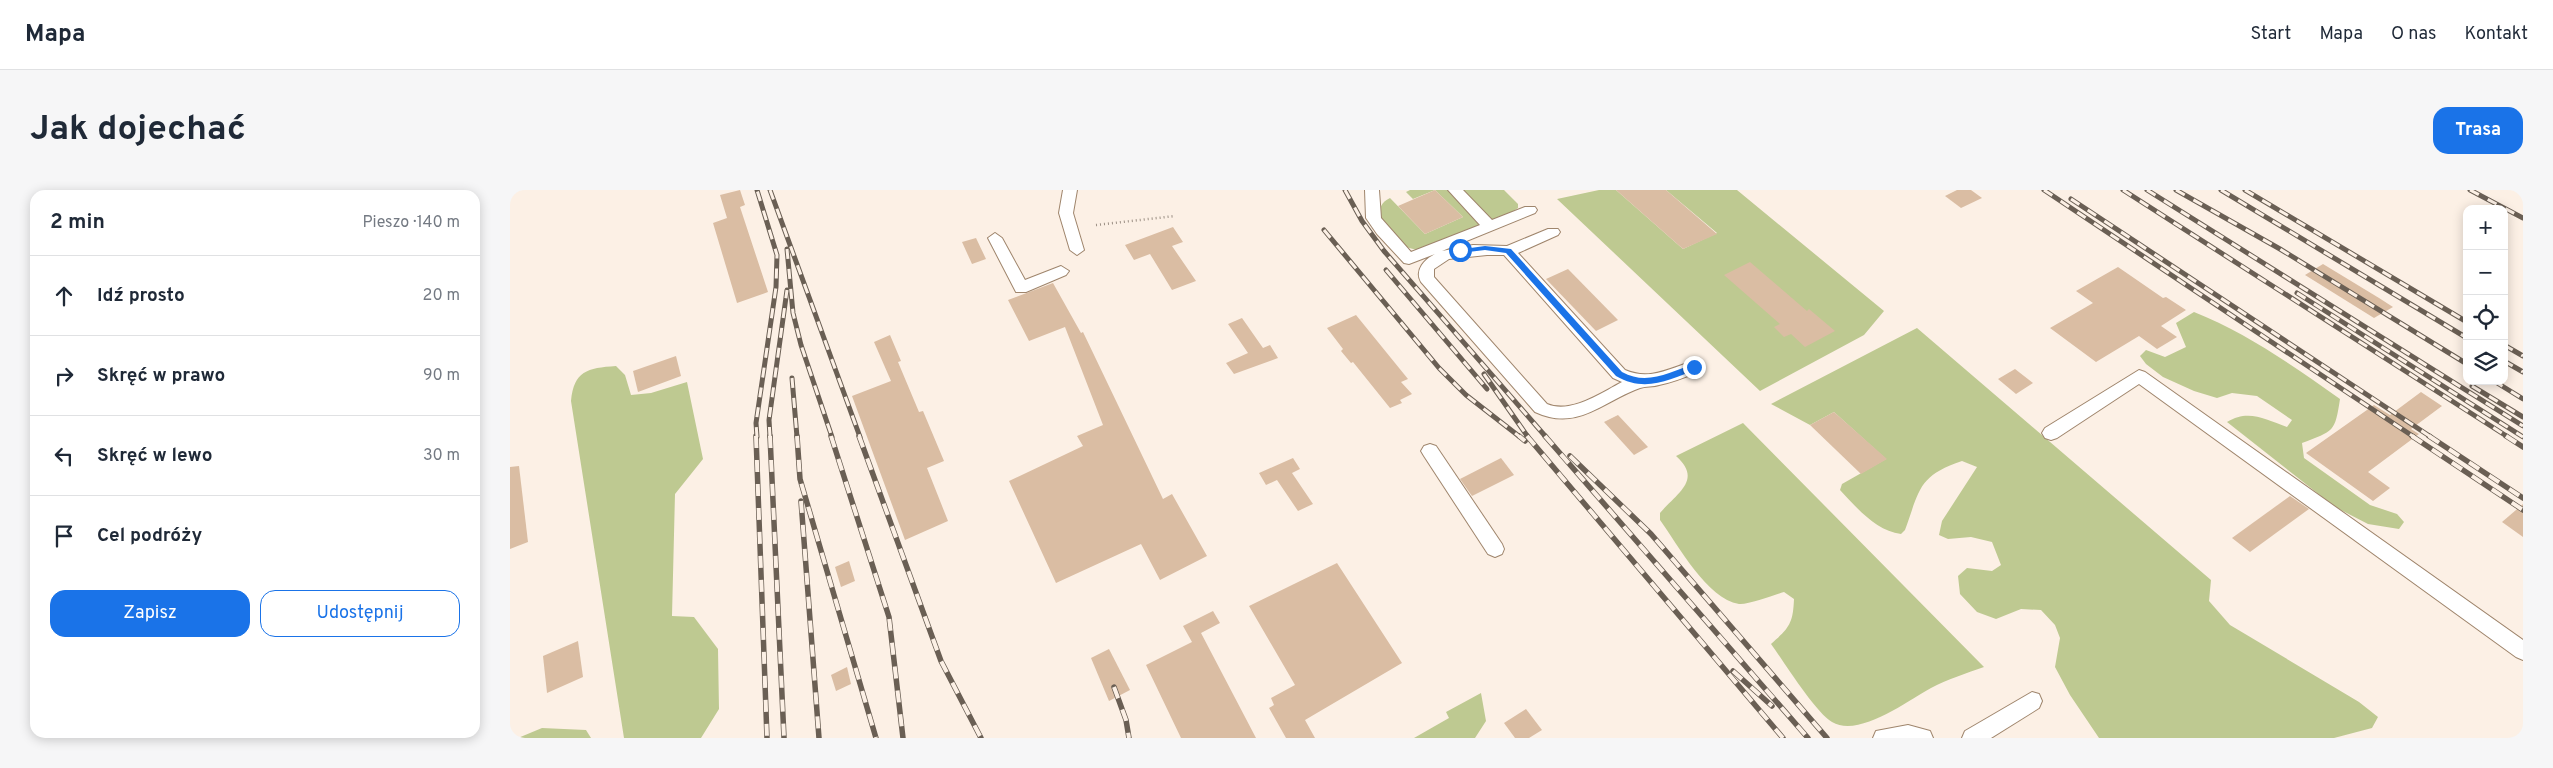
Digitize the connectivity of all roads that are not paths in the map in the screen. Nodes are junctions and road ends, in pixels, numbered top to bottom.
1 (1070, 190) edge
2 (1372, 190) edge
3 (1455, 190) edge
4 (1530, 210) dead end
5 (1490, 226) junction
6 (1553, 232) dead end
7 (995, 238) dead end
8 (1077, 250) dead end
9 (1508, 251) junction
10 (1061, 271) dead end
11 (1694, 367) dead end
12 (1637, 382) junction
13 (2052, 433) dead end
14 (1430, 451) dead end
15 (1495, 549) dead end
16 (2523, 652) edge
17 (2032, 701) dead end
18 (1883, 738) edge
19 (1923, 738) edge
20 (1972, 738) edge

1 - 8 lane
2 - 5 lane
3 - 5 lane
4 - 5 lane
6 - 9 lane
7 - 10 lane
9 - 12 lane
9 - 12 lane
11 - 12 lane
13 - 16 lane
14 - 15 lane
17 - 20 lane
18 - 19 lane

